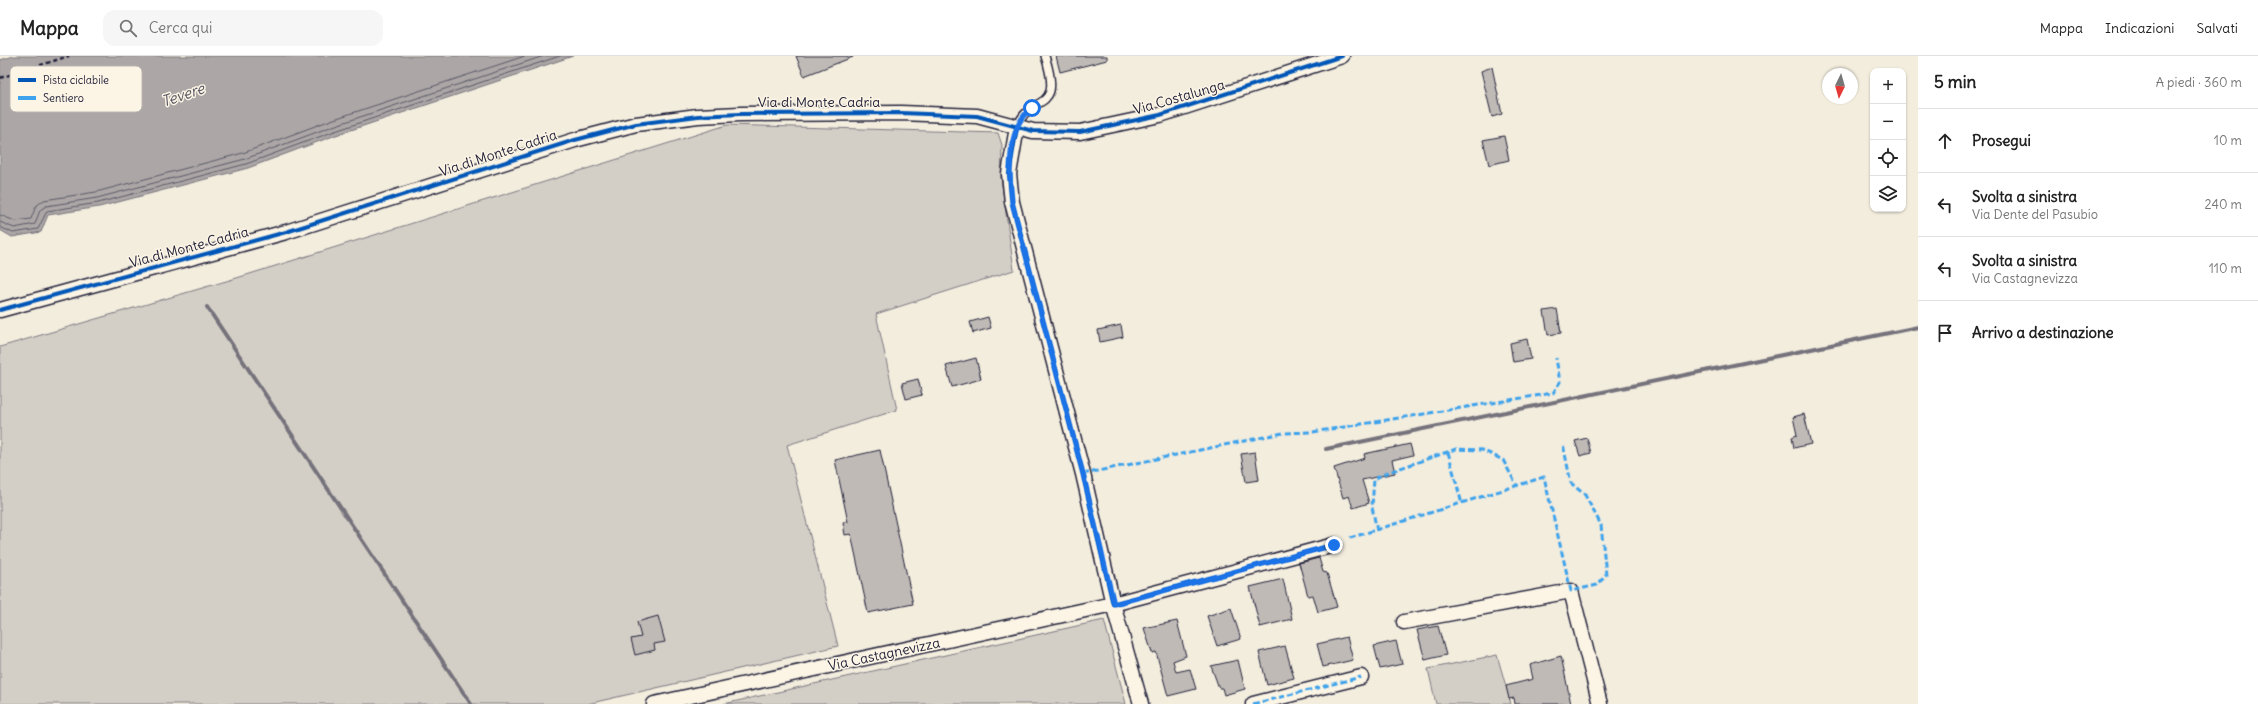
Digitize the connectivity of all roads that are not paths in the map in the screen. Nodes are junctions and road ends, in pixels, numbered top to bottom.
1 (1045, 56) edge
2 (1342, 56) edge
3 (1017, 127) junction
4 (0, 310) edge
5 (1334, 545) dead end
6 (1114, 604) junction
7 (1404, 622) dead end
8 (1361, 677) dead end
9 (654, 704) edge
10 (1141, 704) edge
11 (1253, 704) edge
12 (1600, 704) edge

1 - 3 lane
2 - 3 street, Via Costalunga
3 - 4 street, Via di Monte Cadria
3 - 6 street
5 - 6 street, Via Castagnevizza
6 - 9 street, Via Castagnevizza
6 - 10 street
7 - 12 street
8 - 11 street

